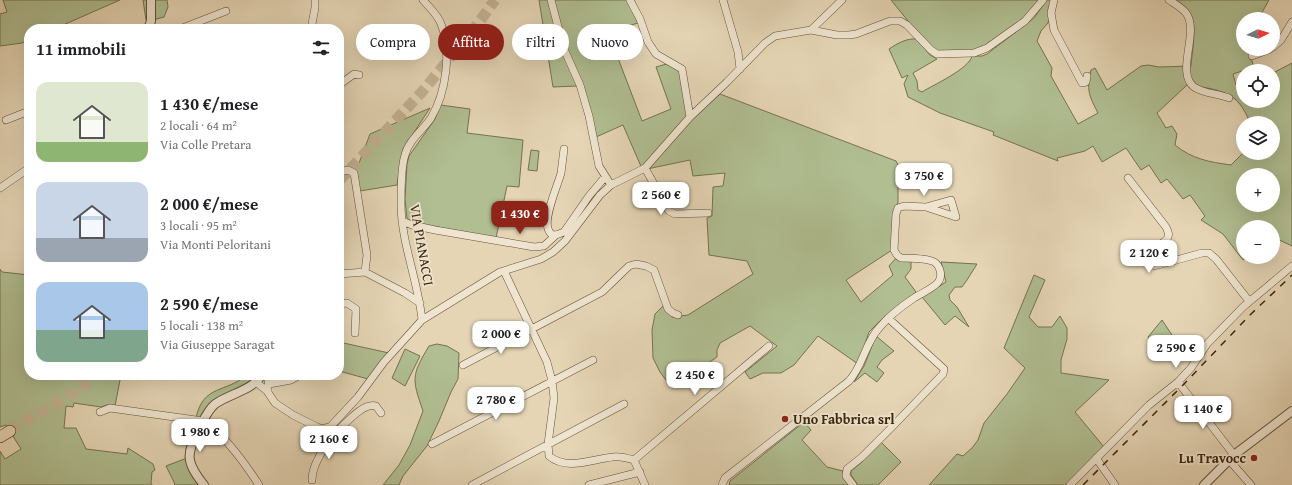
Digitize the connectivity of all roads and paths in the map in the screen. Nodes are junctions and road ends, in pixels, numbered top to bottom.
1 (151, 0) edge
2 (315, 0) edge
3 (423, 0) edge
4 (551, 0) edge
5 (630, 0) edge
6 (723, 0) edge
7 (842, 0) edge
8 (1043, 0) edge
9 (1054, 0) edge
10 (1169, 0) edge
11 (226, 10) dead end
12 (1292, 22) edge
13 (150, 24) edge
14 (192, 24) edge
15 (312, 24) edge
16 (811, 30) junction
17 (1280, 41) edge
18 (740, 69) junction
19 (359, 75) dead end
20 (1087, 76) dead end
21 (344, 81) edge
22 (1229, 98) dead end
23 (24, 113) edge
24 (690, 117) junction
25 (6, 120) dead end
26 (564, 149) dead end
27 (644, 168) junction
28 (24, 171) edge
29 (344, 171) edge
30 (605, 177) junction
31 (1128, 178) dead end
32 (612, 186) junction
33 (0, 188) edge
34 (926, 207) dead end
35 (708, 213) dead end
36 (402, 221) junction
37 (556, 235) junction
38 (1292, 266) edge
39 (504, 270) junction
40 (365, 272) junction
41 (344, 274) edge
42 (1249, 301) junction
43 (344, 303) edge
44 (420, 303) junction
45 (678, 315) dead end
46 (888, 318) junction
47 (422, 320) junction
48 (531, 329) junction
49 (355, 332) dead end
50 (769, 346) dead end
51 (593, 360) dead end
52 (463, 365) dead end
53 (269, 380) edge
54 (291, 380) edge
55 (552, 381) junction
56 (256, 382) joint
57 (1178, 382) junction
58 (268, 387) junction
59 (624, 404) dead end
60 (1292, 411) edge
61 (100, 412) dead end
62 (381, 413) dead end
63 (203, 421) junction
64 (323, 428) junction
65 (329, 437) junction
66 (432, 444) dead end
67 (548, 444) junction
68 (1232, 457) junction
69 (1096, 458) junction
70 (634, 460) junction
71 (640, 472) junction
72 (312, 480) dead end
73 (204, 485) edge
74 (259, 485) edge
75 (472, 485) edge
76 (589, 485) edge
77 (645, 485) edge
78 (722, 485) edge
79 (853, 485) edge
80 (1070, 485) edge
81 (1115, 485) edge
82 (1204, 485) edge
83 (1251, 485) edge

1 - 13 street
2 - 15 street
3 - 36 street, VIA PIANACCI
4 - 30 street
5 - 24 street
6 - 18 street
7 - 16 street
8 - 16 street
9 - 20 street
10 - 22 street
11 - 14 street
12 - 17 street
16 - 18 street
18 - 24 street
19 - 21 street
23 - 25 street
24 - 27 street
26 - 37 street
27 - 32 street
27 - 35 street
28 - 33 street
29 - 40 street
30 - 32 street
30 - 37 street
31 - 42 street
32 - 39 street
34 - 46 street
36 - 37 street
36 - 44 street, VIA PIANACCI
38 - 42 street
39 - 47 street
39 - 48 street
40 - 41 street
40 - 44 street
42 - 57 street
43 - 49 street
44 - 47 street, VIA PIANACCI
45 - 48 street
46 - 78 street
46 - 79 street
47 - 64 street
48 - 52 street
48 - 55 street
50 - 70 street
51 - 55 street
53 - 58 street
54 - 58 street
55 - 66 street
55 - 67 street
56 - 58 street
56 - 63 street
57 - 68 street
57 - 69 street
58 - 64 street
59 - 67 street
60 - 68 street
61 - 63 street
62 - 65 street
63 - 73 street
63 - 74 street
64 - 65 street
65 - 72 street
67 - 70 street
67 - 75 street
68 - 82 street
68 - 83 street
69 - 80 street
69 - 81 street
70 - 71 street
71 - 76 street
71 - 77 street

